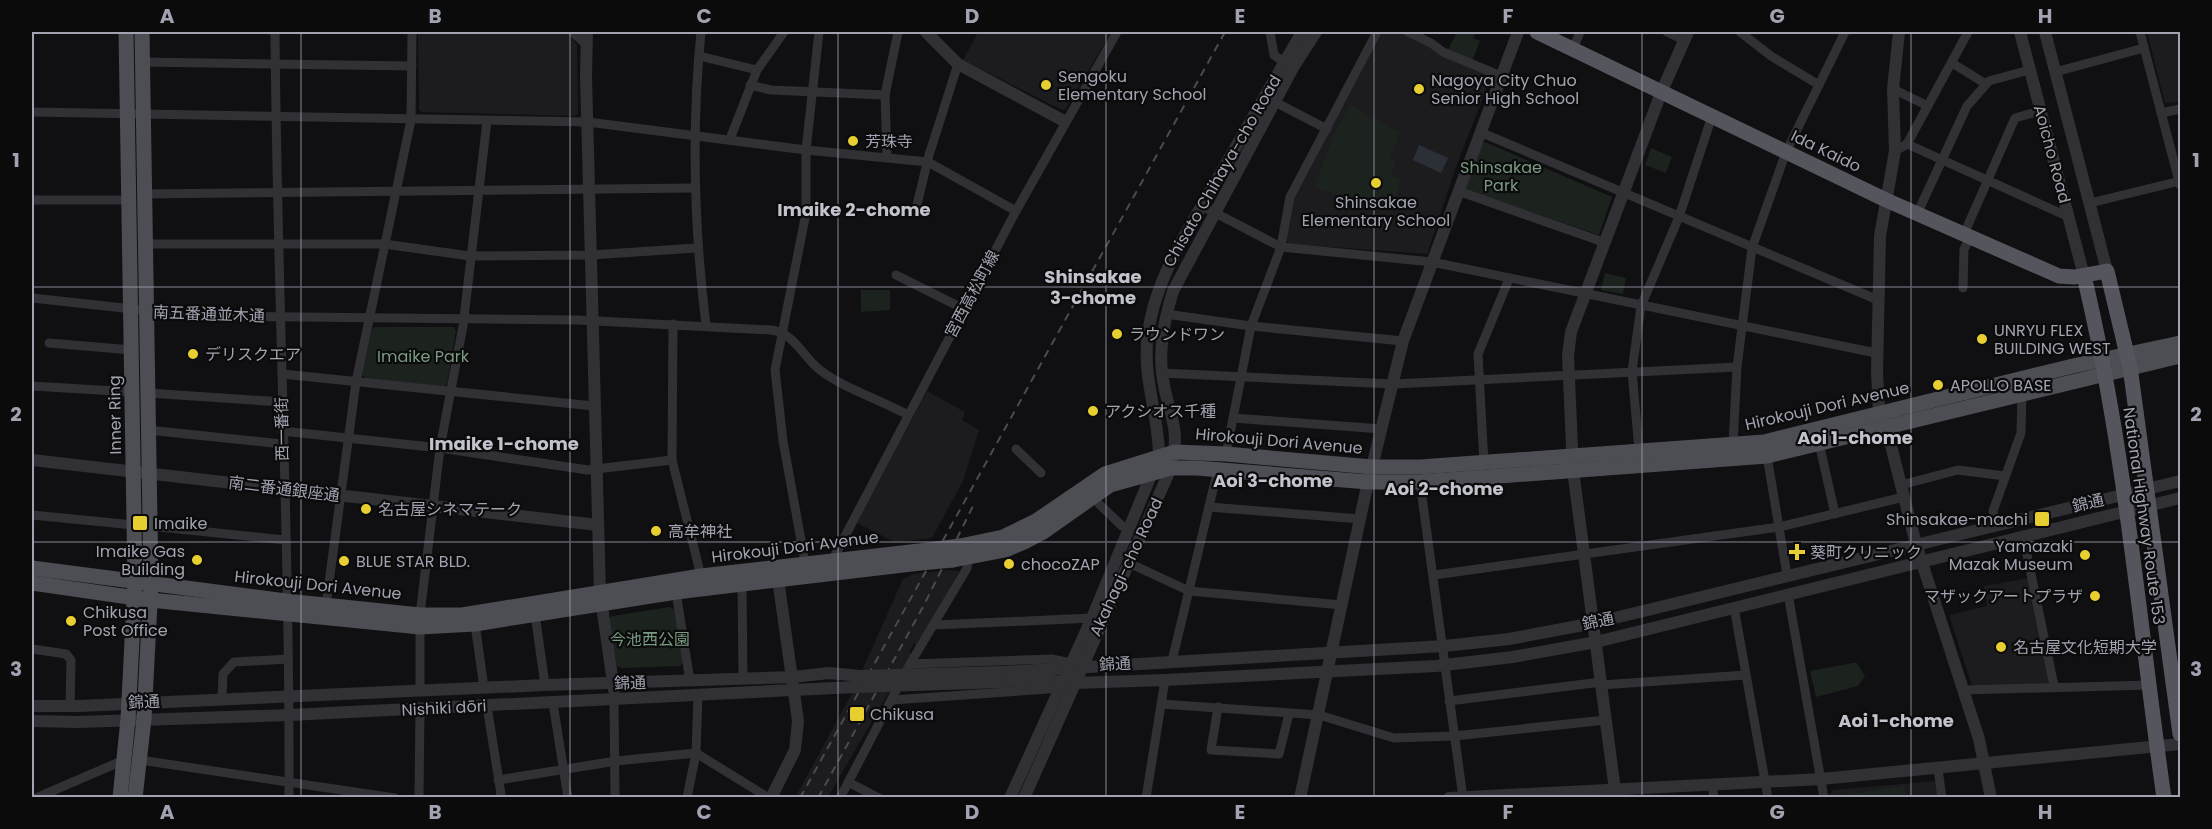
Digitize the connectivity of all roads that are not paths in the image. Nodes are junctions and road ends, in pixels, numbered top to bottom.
1 (126, 32) edge
2 (142, 32) edge
3 (275, 32) edge
4 (412, 32) edge
5 (572, 32) edge
6 (701, 32) edge
7 (784, 32) edge
8 (819, 32) edge
9 (898, 32) edge
10 (926, 32) edge
11 (1117, 32) edge
12 (1270, 32) edge
13 (1302, 32) edge
14 (1316, 32) edge
15 (1377, 32) edge
16 (1408, 32) edge
17 (1518, 32) edge
18 (1537, 32) edge
19 (1580, 32) edge
20 (1667, 32) edge
21 (1740, 32) edge
22 (1845, 32) edge
23 (1899, 32) edge
24 (1968, 32) edge
25 (2020, 32) edge
26 (2045, 32) edge
27 (2140, 32) edge
28 (1686, 36) edge
29 (586, 37) edge
30 (2144, 48) junction
31 (1573, 49) junction
32 (699, 56) junction
33 (142, 62) junction
34 (1284, 62) junction
35 (276, 63) junction
36 (1952, 63) junction
37 (958, 64) junction
38 (412, 66) junction
39 (757, 70) junction
40 (2029, 70) junction
41 (2055, 72) junction
42 (1501, 76) junction
43 (1986, 84) junction
44 (750, 85) junction
45 (1819, 85) junction
46 (1893, 88) junction
47 (812, 93) junction
48 (1661, 93) junction
49 (885, 95) junction
50 (1275, 102) junction
51 (1928, 106) junction
52 (2181, 109) edge
53 (2040, 111) junction
54 (32, 112) edge
55 (2161, 113) junction
56 (135, 114) junction
57 (1712, 116) junction
58 (278, 117) junction
59 (411, 120) junction
60 (487, 121) junction
61 (1064, 121) junction
62 (588, 122) junction
63 (1327, 129) junction
64 (1480, 132) junction
65 (693, 134) junction
66 (730, 139) junction
67 (1906, 144) junction
68 (806, 150) junction
69 (1786, 152) junction
70 (1895, 152) junction
71 (887, 156) junction
72 (1941, 160) junction
73 (927, 162) junction
74 (1986, 180) junction
75 (2180, 182) edge
76 (590, 188) junction
77 (694, 188) junction
78 (478, 191) junction
79 (1458, 191) junction
80 (396, 193) junction
81 (1625, 193) junction
82 (145, 194) junction
83 (278, 194) junction
84 (32, 200) edge
85 (129, 200) junction
86 (1886, 200) junction
87 (2090, 204) junction
88 (1202, 206) junction
89 (1016, 211) junction
90 (1214, 212) junction
91 (915, 213) dead end
92 (1917, 214) junction
93 (1679, 217) junction
94 (2069, 217) junction
95 (1967, 235) junction
96 (1606, 243) junction
97 (146, 244) junction
98 (384, 244) junction
99 (278, 245) junction
100 (696, 248) junction
101 (1281, 248) junction
102 (1752, 248) junction
103 (591, 255) junction
104 (470, 256) junction
105 (1432, 262) junction
106 (2107, 271) junction
107 (896, 275) dead end
108 (2084, 276) junction
109 (1509, 279) junction
110 (1962, 288) dead end
111 (1587, 292) junction
112 (32, 298) edge
113 (1878, 300) junction
114 (1641, 306) junction
115 (964, 309) junction
116 (139, 310) junction
117 (1166, 314) junction
118 (280, 317) junction
119 (367, 318) junction
120 (462, 320) junction
121 (592, 320) junction
122 (673, 324) junction
123 (1251, 326) junction
124 (1742, 326) junction
125 (706, 327) junction
126 (782, 331) junction
127 (1403, 341) junction
128 (49, 343) dead end
129 (2181, 343) edge
130 (132, 350) junction
131 (1876, 353) junction
132 (2181, 356) edge
133 (2129, 361) junction
134 (2105, 366) junction
135 (1737, 367) junction
136 (1632, 371) junction
137 (1162, 373) junction
138 (282, 374) junction
139 (1568, 374) junction
140 (1241, 376) junction
141 (1479, 379) junction
142 (356, 382) junction
143 (1393, 384) junction
144 (32, 386) edge
145 (450, 391) junction
146 (140, 393) junction
147 (2022, 393) junction
148 (282, 402) junction
149 (594, 406) junction
150 (908, 415) junction
151 (1233, 418) junction
152 (1882, 420) junction
153 (1382, 429) junction
154 (148, 430) junction
155 (282, 431) junction
156 (350, 438) junction
157 (1819, 443) junction
158 (282, 444) junction
159 (1733, 444) junction
160 (440, 448) junction
161 (1016, 449) dead end
162 (1640, 450) junction
163 (1175, 452) junction
164 (1226, 454) junction
165 (1159, 456) junction
166 (1767, 456) junction
167 (32, 460) edge
168 (672, 460) junction
169 (1484, 463) junction
170 (1573, 463) junction
171 (1171, 468) junction
172 (1218, 469) junction
173 (595, 470) junction
174 (141, 473) junction
175 (1041, 473) dead end
176 (1153, 473) junction
177 (1370, 475) junction
178 (2005, 476) junction
179 (2181, 481) edge
180 (1420, 482) junction
181 (2148, 488) junction
182 (283, 489) junction
183 (1903, 491) junction
184 (2124, 495) junction
185 (342, 496) junction
186 (2181, 498) edge
187 (1099, 504) dead end
188 (433, 506) junction
189 (2151, 506) junction
190 (1209, 507) junction
191 (2127, 512) junction
192 (1835, 514) junction
193 (32, 515) edge
194 (1360, 519) junction
195 (134, 525) junction
196 (597, 525) junction
197 (1996, 525) junction
198 (150, 526) junction
199 (1779, 527) junction
200 (1130, 528) junction
201 (2023, 535) junction
202 (285, 540) junction
203 (1916, 544) junction
204 (1584, 554) junction
205 (960, 555) junction
206 (924, 556) junction
207 (833, 560) junction
208 (1922, 561) junction
209 (805, 562) junction
210 (1129, 563) junction
211 (32, 568) edge
212 (777, 573) junction
213 (1434, 575) junction
214 (1787, 575) junction
215 (701, 576) junction
216 (32, 583) edge
217 (742, 584) junction
218 (143, 591) junction
219 (1189, 591) junction
220 (676, 592) junction
221 (1788, 594) junction
222 (601, 598) junction
223 (326, 604) junction
224 (1342, 605) junction
225 (286, 607) junction
226 (1734, 607) junction
227 (535, 614) junction
228 (1092, 618) junction
229 (420, 621) junction
230 (1594, 623) junction
231 (475, 624) junction
232 (935, 625) junction
233 (1596, 642) junction
234 (1444, 646) junction
235 (32, 649) edge
236 (1332, 653) junction
237 (288, 659) junction
238 (1172, 661) junction
239 (910, 664) junction
240 (1073, 665) junction
241 (1443, 665) junction
242 (1326, 672) junction
243 (1746, 675) junction
244 (1003, 676) junction
245 (743, 679) junction
246 (1165, 680) junction
247 (690, 681) junction
248 (858, 681) joint
249 (613, 684) junction
250 (794, 684) junction
251 (1601, 684) junction
252 (545, 685) junction
253 (1064, 685) junction
254 (2150, 685) junction
255 (2054, 686) junction
256 (484, 688) junction
257 (420, 690) junction
258 (1965, 690) junction
259 (698, 695) junction
260 (290, 697) junction
261 (222, 699) junction
262 (614, 700) junction
263 (892, 700) junction
264 (143, 701) junction
265 (1449, 701) junction
266 (128, 702) junction
267 (553, 703) junction
268 (1161, 704) junction
269 (32, 706) edge
270 (70, 706) junction
271 (487, 706) junction
272 (1218, 707) junction
273 (420, 710) junction
274 (1289, 714) junction
275 (1319, 714) junction
276 (290, 715) junction
277 (128, 719) junction
278 (144, 719) junction
279 (1606, 720) junction
280 (32, 721) edge
281 (2181, 734) edge
282 (1454, 736) junction
283 (2181, 744) edge
284 (2157, 746) junction
285 (696, 753) junction
286 (132, 760) junction
287 (616, 761) junction
288 (1984, 765) junction
289 (564, 769) junction
290 (1938, 769) junction
291 (1821, 779) junction
292 (498, 780) junction
293 (289, 782) junction
294 (848, 782) junction
295 (1766, 782) junction
296 (1712, 784) junction
297 (1615, 793) edge
298 (1463, 797) edge
299 (36, 798) edge
300 (120, 798) edge
301 (135, 798) edge
302 (289, 798) edge
303 (395, 798) edge
304 (419, 798) edge
305 (499, 798) edge
306 (568, 798) edge
307 (615, 798) edge
308 (687, 798) edge
309 (770, 798) edge
310 (840, 798) edge
311 (879, 798) edge
312 (1010, 798) edge
313 (1024, 798) edge
314 (1146, 798) edge
315 (1300, 798) edge
316 (1449, 798) edge
317 (1714, 798) edge
318 (1768, 798) edge
319 (1824, 798) edge
320 (1942, 798) edge
321 (1991, 798) edge
322 (2164, 798) edge

1 - 56 main road, Inner Ring
2 - 33 main road, Inner Ring
3 - 35 street, 西一番街
4 - 38 street
5 - 29 street
6 - 32 street
7 - 39 street
8 - 47 street
9 - 49 street
10 - 37 street
11 - 61 street, 宮西高松町線
12 - 34 street
13 - 34 street, Chisato Chihaya-cho Road
14 - 50 street, Chisato Chihaya-cho Road
15 - 63 street
16 - 42 street
17 - 42 street
18 - 31 highway, Ida Kaido
19 - 31 street
20 - 28 street
21 - 45 street
22 - 45 street
23 - 46 street
24 - 36 street
25 - 40 street, Aoicho Road
26 - 41 street, Aoicho Road
27 - 30 street
28 - 48 street
29 - 62 street
30 - 41 street
30 - 55 street
31 - 48 highway, Ida Kaido
32 - 39 street
32 - 65 street
33 - 35 street
33 - 56 main road, Inner Ring
34 - 88 street, Chisato Chihaya-cho Road
35 - 38 street
35 - 58 street, 西一番街
36 - 43 street
36 - 51 street
37 - 61 street
37 - 73 street
38 - 59 street
39 - 44 street
40 - 43 street
40 - 53 street, Aoicho Road
41 - 87 street, Aoicho Road
42 - 64 street
43 - 72 street
44 - 47 street
44 - 66 street
45 - 69 street
46 - 51 street
46 - 70 street
47 - 49 street
47 - 68 street
48 - 57 highway, Ida Kaido
48 - 81 street
49 - 71 street
50 - 63 street
50 - 90 street, Chisato Chihaya-cho Road
51 - 67 street
52 - 55 street
53 - 74 street
53 - 94 street, Aoicho Road
54 - 56 street
55 - 75 street
56 - 58 street
56 - 82 main road, Inner Ring
56 - 85 main road, Inner Ring
57 - 69 highway, Ida Kaido
57 - 93 street
58 - 59 street
58 - 83 street, 西一番街
59 - 60 street
59 - 80 street
60 - 62 street
60 - 78 street
61 - 89 street, 宮西高松町線
62 - 65 street
62 - 76 street
63 - 101 street
64 - 79 street
64 - 81 street
65 - 66 street
65 - 77 street
66 - 68 street
67 - 70 street
67 - 72 street
68 - 71 street
68 - 126 street
69 - 86 highway, Ida Kaido
69 - 102 street
70 - 86 street
71 - 73 street
72 - 74 street
72 - 92 street
73 - 89 street
73 - 91 street
74 - 94 street
74 - 95 street
75 - 87 street
76 - 77 street
76 - 78 street
76 - 103 street
77 - 100 street
78 - 80 street
78 - 104 street
79 - 96 street
79 - 105 street
80 - 83 street
80 - 98 street
81 - 93 street
81 - 96 street
82 - 83 street
82 - 97 main road, Inner Ring
83 - 99 street, 西一番街
84 - 85 street
85 - 116 main road, Inner Ring
86 - 92 highway, Ida Kaido
86 - 113 street
87 - 106 street, Aoicho Road
88 - 90 street
88 - 165 street, Chisato Chihaya-cho Road
89 - 115 street, 宮西高松町線
90 - 101 street
90 - 117 street, Chisato Chihaya-cho Road
92 - 95 highway, Ida Kaido
93 - 102 street
93 - 114 street
94 - 108 street, Aoicho Road
95 - 108 highway, Ida Kaido
95 - 110 street
96 - 111 street
97 - 99 street
97 - 116 main road, Inner Ring
98 - 99 street
98 - 104 street
98 - 119 street
99 - 118 street, 西一番街
100 - 103 street
100 - 125 street
101 - 105 street
101 - 123 street
102 - 113 street
102 - 124 street
103 - 104 street
103 - 121 street
104 - 120 street
105 - 109 street
105 - 127 street
106 - 108 highway, Ida Kaido
106 - 133 highway, National Highway Route 153
107 - 115 street
108 - 134 highway, National Highway Route 153
109 - 111 street
109 - 141 street
111 - 114 street
111 - 139 street
112 - 116 street, 南五番通並木通
113 - 131 street
114 - 124 street
114 - 136 street
115 - 150 street, 宮西高松町線
116 - 118 street, 南五番通並木通
116 - 130 main road, Inner Ring
116 - 146 main road, Inner Ring
117 - 123 street
117 - 137 street, Chisato Chihaya-cho Road
118 - 119 street, 南五番通並木通
118 - 138 street, 西一番街
119 - 120 street, 南五番通並木通
119 - 142 street
120 - 121 street, 南五番通並木通
120 - 145 street
121 - 122 street, 南五番通並木通
121 - 149 street
122 - 125 street, 南五番通並木通
122 - 168 street
123 - 127 street
123 - 140 street
124 - 131 street
124 - 135 street
125 - 126 street, 南五番通並木通
126 - 150 street
126 - 209 street
127 - 143 street
128 - 130 street
129 - 133 main road, Hirokouji Dori Avenue
130 - 146 main road, Inner Ring
131 - 152 street
132 - 133 main road, Hirokouji Dori Avenue
133 - 134 main road, Hirokouji Dori Avenue
133 - 181 highway, National Highway Route 153
134 - 147 main road, Hirokouji Dori Avenue
134 - 152 main road, Hirokouji Dori Avenue
134 - 184 highway, National Highway Route 153
135 - 136 street
135 - 159 street
136 - 139 street
136 - 162 street
137 - 140 street
137 - 163 street, Chisato Chihaya-cho Road
138 - 142 street
138 - 148 street, 西一番街
139 - 141 street
139 - 170 street
140 - 143 street
140 - 151 street
141 - 143 street
141 - 169 street
142 - 145 street
142 - 156 street
143 - 153 street
144 - 146 street
145 - 149 street
145 - 160 street
146 - 148 street
146 - 154 main road, Inner Ring
146 - 174 main road, Inner Ring
147 - 152 main road, Hirokouji Dori Avenue
147 - 178 street
148 - 155 street, 西一番街
149 - 173 street
150 - 207 street, 宮西高松町線
151 - 153 street
151 - 164 street
152 - 157 main road, Hirokouji Dori Avenue
152 - 159 main road, Hirokouji Dori Avenue
152 - 183 street
153 - 177 street
154 - 158 street
154 - 174 main road, Inner Ring
155 - 156 street
155 - 158 street, 西一番街
156 - 160 street
156 - 185 street
157 - 166 main road, Hirokouji Dori Avenue
157 - 192 street
158 - 182 street, 西一番街
159 - 162 main road, Hirokouji Dori Avenue
160 - 173 street
160 - 188 street
161 - 175 street
162 - 170 main road, Hirokouji Dori Avenue
163 - 164 main road, Hirokouji Dori Avenue
163 - 165 main road, Hirokouji Dori Avenue
163 - 171 street, Akahagi-cho Road
164 - 177 main road, Hirokouji Dori Avenue
165 - 176 street, Akahagi-cho Road
165 - 205 main road, Hirokouji Dori Avenue
166 - 170 main road, Hirokouji Dori Avenue
166 - 199 street
167 - 174 street, 南二番通銀座通
168 - 173 street
168 - 215 street
169 - 170 main road, Hirokouji Dori Avenue
169 - 177 main road, Hirokouji Dori Avenue
170 - 180 main road, Hirokouji Dori Avenue
170 - 204 street
171 - 172 main road, Hirokouji Dori Avenue
171 - 176 main road, Hirokouji Dori Avenue
171 - 210 street, Akahagi-cho Road
172 - 177 main road, Hirokouji Dori Avenue
172 - 190 street
173 - 196 street
174 - 182 street, 南二番通銀座通
174 - 195 main road, Inner Ring
174 - 198 main road, Inner Ring
176 - 200 street, Akahagi-cho Road
176 - 205 main road, Hirokouji Dori Avenue
177 - 180 main road, Hirokouji Dori Avenue
177 - 194 street
178 - 183 street
178 - 197 street
179 - 181 street, 錦通
180 - 213 street
181 - 184 street, 錦通
181 - 189 highway, National Highway Route 153
182 - 185 street, 南二番通銀座通
182 - 202 street, 西一番街
183 - 192 street
183 - 203 street
184 - 191 highway, National Highway Route 153
184 - 197 street, 錦通
185 - 188 street, 南二番通銀座通
185 - 223 street
186 - 189 street, 錦通
187 - 200 street
188 - 196 street, 南二番通銀座通
188 - 229 street
189 - 191 street, 錦通
189 - 281 highway, National Highway Route 153
190 - 194 street
190 - 219 street
191 - 201 street, 錦通
191 - 254 highway, National Highway Route 153
192 - 199 street
193 - 195 street
194 - 224 street
195 - 218 main road, Inner Ring
196 - 222 street
197 - 203 street, 錦通
198 - 202 street
198 - 218 main road, Inner Ring
199 - 204 street
199 - 214 street
200 - 228 street, Akahagi-cho Road
201 - 208 street, 錦通
201 - 255 street
202 - 225 street, 西一番街
203 - 208 street
203 - 214 street, 錦通
204 - 213 street
204 - 230 street
205 - 206 main road, Hirokouji Dori Avenue, bridge
205 - 232 street
206 - 207 main road, Hirokouji Dori Avenue
206 - 212 main road, Hirokouji Dori Avenue
207 - 209 main road, Hirokouji Dori Avenue
208 - 221 street, 錦通
208 - 258 street
209 - 212 main road, Hirokouji Dori Avenue
210 - 219 street
210 - 240 street, Akahagi-cho Road
211 - 218 main road, Hirokouji Dori Avenue
212 - 215 main road, Hirokouji Dori Avenue
212 - 217 main road, Hirokouji Dori Avenue
212 - 250 street
213 - 234 street
214 - 230 street, 錦通
215 - 222 main road, Hirokouji Dori Avenue
216 - 218 main road, Hirokouji Dori Avenue
217 - 220 main road, Hirokouji Dori Avenue
217 - 245 street
218 - 225 main road, Hirokouji Dori Avenue
218 - 264 main road, Inner Ring
218 - 266 main road, Inner Ring
219 - 224 street
219 - 238 street
220 - 222 main road, Hirokouji Dori Avenue
220 - 247 street
221 - 226 street, 錦通
221 - 291 street
222 - 227 main road, Hirokouji Dori Avenue
222 - 229 main road, Hirokouji Dori Avenue
222 - 249 street
223 - 225 main road, Hirokouji Dori Avenue
223 - 229 main road, Hirokouji Dori Avenue
224 - 236 street
225 - 229 main road, Hirokouji Dori Avenue
225 - 237 street, 西一番街
226 - 233 street, 錦通
226 - 243 street
227 - 231 main road, Hirokouji Dori Avenue
227 - 252 street
228 - 232 street
228 - 240 street, Akahagi-cho Road
229 - 231 main road, Hirokouji Dori Avenue
229 - 257 street
230 - 233 street
230 - 234 street, 錦通
231 - 256 street
232 - 239 street
233 - 241 street, 錦通
233 - 251 street
234 - 236 street, 錦通
234 - 241 street
235 - 270 street
236 - 238 street, 錦通
236 - 242 street
237 - 260 street, 西一番街
237 - 261 street
238 - 240 street, 錦通
239 - 240 street
239 - 263 street
240 - 244 street, 錦通
240 - 253 street, Akahagi-cho Road
241 - 242 street, 錦通
241 - 265 street
242 - 246 street, 錦通
242 - 275 street
243 - 251 street
243 - 295 street
244 - 248 street, 錦通, bridge
244 - 253 street, 錦通
245 - 247 street, 錦通
245 - 250 street, 錦通
246 - 253 street, 錦通
246 - 268 street
247 - 249 street, 錦通
248 - 250 street, Nishiki dōri
249 - 252 street, 錦通
249 - 262 street
250 - 259 street, Nishiki dōri
250 - 309 street
251 - 265 street
251 - 279 street
252 - 256 street, 錦通
253 - 263 street
253 - 312 street, Akahagi-cho Road
253 - 313 street, Akahagi-cho Road
254 - 255 street
254 - 284 highway, National Highway Route 153
255 - 258 street
256 - 257 street, 錦通
257 - 260 street, 錦通
258 - 288 street
259 - 262 street, Nishiki dōri
259 - 285 street
260 - 261 street, 錦通
260 - 276 street, 西一番街
261 - 264 street, 錦通
262 - 267 street, Nishiki dōri
262 - 287 street
263 - 294 street
264 - 266 street, 錦通
264 - 278 main road, Inner Ring
265 - 282 street
266 - 270 street, 錦通
266 - 277 main road, Inner Ring
267 - 271 street, Nishiki dōri
267 - 289 street
268 - 272 street
268 - 314 street
269 - 270 street, 錦通
271 - 273 street, Nishiki dōri
271 - 292 street
272 - 274 street
272 - 274 street
273 - 276 street, Nishiki dōri
273 - 304 street
274 - 275 street
275 - 282 street
275 - 315 street
276 - 278 street, Nishiki dōri
276 - 293 street, 西一番街
277 - 278 street, Nishiki dōri
277 - 280 street, Nishiki dōri
277 - 286 main road, Inner Ring
278 - 286 main road, Inner Ring
279 - 282 street
279 - 297 street
282 - 298 street
283 - 284 street
284 - 288 street
284 - 322 highway, National Highway Route 153
285 - 287 street
285 - 308 street
285 - 309 street
286 - 293 street
286 - 299 street
286 - 300 main road, Inner Ring
286 - 301 main road, Inner Ring
287 - 289 street
287 - 307 street
288 - 290 street
288 - 321 street
289 - 292 street
289 - 306 street
290 - 291 street
290 - 320 street
291 - 295 street
291 - 319 street
292 - 305 street
293 - 302 street, 西一番街
293 - 303 street
294 - 310 street
294 - 311 street
295 - 296 street
295 - 318 street
296 - 297 street
296 - 317 street
297 - 298 street
298 - 316 street

